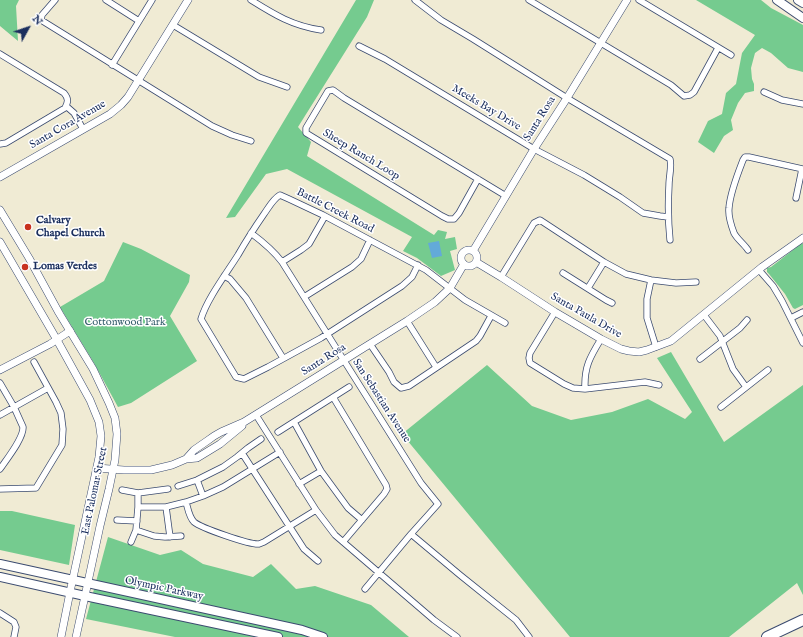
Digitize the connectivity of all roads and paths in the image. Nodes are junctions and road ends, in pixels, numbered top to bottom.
1 (55, 0) edge
2 (106, 0) edge
3 (152, 0) edge
4 (188, 0) edge
5 (251, 0) edge
6 (414, 0) edge
7 (529, 0) edge
8 (627, 0) edge
9 (639, 0) edge
10 (777, 0) edge
11 (798, 0) edge
12 (803, 4) edge
13 (803, 18) edge
14 (139, 20) junction
15 (173, 25) junction
16 (321, 30) dead end
17 (600, 43) junction
18 (359, 46) dead end
19 (718, 48) junction
20 (0, 54) edge
21 (731, 55) dead end
22 (112, 65) junction
23 (139, 81) junction
24 (287, 87) dead end
25 (764, 92) dead end
26 (567, 98) junction
27 (803, 104) edge
28 (66, 106) junction
29 (83, 129) junction
30 (251, 141) dead end
31 (0, 144) edge
32 (534, 149) junction
33 (803, 169) edge
34 (0, 177) edge
35 (478, 179) junction
36 (506, 196) junction
37 (796, 198) dead end
38 (0, 210) edge
39 (324, 216) junction
40 (668, 216) junction
41 (251, 233) junction
42 (803, 238) edge
43 (370, 240) junction
44 (670, 240) dead end
45 (0, 242) edge
46 (748, 250) dead end
47 (473, 251) junction
48 (282, 262) junction
49 (476, 262) junction
50 (604, 262) junction
51 (464, 264) junction
52 (418, 265) junction
53 (759, 270) junction
54 (562, 273) dead end
55 (224, 276) junction
56 (501, 276) junction
57 (651, 280) junction
58 (696, 282) dead end
59 (450, 288) junction
60 (588, 288) junction
61 (304, 297) junction
62 (612, 303) dead end
63 (556, 312) junction
64 (803, 312) edge
65 (704, 315) junction
66 (491, 316) junction
67 (791, 318) junction
68 (747, 320) dead end
69 (407, 321) junction
70 (505, 323) dead end
71 (70, 331) junction
72 (327, 334) junction
73 (601, 339) junction
74 (57, 340) junction
75 (722, 341) junction
76 (803, 343) edge
77 (370, 344) junction
78 (656, 347) junction
79 (283, 358) junction
80 (700, 359) dead end
81 (344, 361) junction
82 (34, 362) dead end
83 (436, 367) junction
84 (0, 370) edge
85 (768, 370) dead end
86 (0, 383) edge
87 (659, 385) dead end
88 (349, 387) dead end
89 (746, 387) junction
90 (48, 388) junction
91 (585, 389) junction
92 (333, 397) junction
93 (14, 407) junction
94 (722, 407) dead end
95 (0, 415) edge
96 (256, 415) junction
97 (294, 422) junction
98 (278, 432) dead end
99 (261, 439) dead end
100 (280, 452) junction
101 (242, 453) junction
102 (97, 468) junction
103 (0, 469) edge
104 (252, 469) junction
105 (113, 470) junction
106 (321, 471) junction
107 (196, 480) junction
108 (299, 484) junction
109 (178, 486) dead end
110 (0, 489) edge
111 (168, 489) dead end
112 (122, 490) dead end
113 (138, 493) junction
114 (203, 496) junction
115 (186, 502) junction
116 (138, 507) junction
117 (166, 507) junction
118 (316, 510) junction
119 (117, 520) dead end
120 (362, 520) junction
121 (137, 521) junction
122 (289, 526) junction
123 (136, 530) junction
124 (411, 534) junction
125 (181, 536) dead end
126 (170, 537) junction
127 (131, 542) dead end
128 (343, 542) junction
129 (318, 560) dead end
130 (0, 564) edge
131 (379, 572) junction
132 (0, 577) edge
133 (72, 580) junction
134 (88, 584) junction
135 (365, 588) dead end
136 (70, 592) junction
137 (85, 596) junction
138 (0, 613) edge
139 (803, 620) edge
140 (803, 623) edge
141 (14, 637) edge
142 (61, 637) edge
143 (76, 637) edge
144 (278, 637) edge
145 (323, 637) edge
146 (457, 637) edge
147 (529, 637) edge
148 (767, 637) edge
149 (782, 637) edge

1 - 22 street
2 - 14 street
3 - 14 street
4 - 15 street, Santa Cora Avenue
5 - 16 street
6 - 26 street
7 - 17 street
8 - 17 street, Santa Rosa
9 - 19 street
10 - 13 main road
11 - 12 main road
14 - 22 street
15 - 23 street, Santa Cora Avenue
15 - 24 street
17 - 19 street
17 - 26 street, Santa Rosa
18 - 32 street, Meeks Bay Drive
19 - 21 street
20 - 28 street
22 - 23 street
23 - 29 street, Santa Cora Avenue
23 - 30 street
25 - 27 street
26 - 32 street, Santa Rosa
26 - 40 street
28 - 29 street
28 - 31 street
29 - 34 street, Santa Cora Avenue
32 - 36 street, Santa Rosa
32 - 40 street, Meeks Bay Drive
33 - 37 street
33 - 46 street
35 - 35 street, Sheep Ranch Loop
35 - 36 street, Sheep Ranch Loop
36 - 47 street, Santa Rosa
38 - 71 street, East Palomar Street
39 - 41 street, Battle Creek Road
39 - 43 street, Battle Creek Road
39 - 48 street
40 - 44 street
41 - 48 street, San Sebastian Avenue
41 - 55 street, Battle Creek Road
42 - 53 street, Santa Paula Drive
43 - 52 street, Battle Creek Road
43 - 61 street
45 - 74 street, East Palomar Street
47 - 49 street
47 - 51 street
48 - 61 street, San Sebastian Avenue
49 - 51 street
49 - 56 street, Santa Paula Drive
50 - 56 street
50 - 57 street
50 - 60 street
51 - 59 street, Santa Rosa
52 - 59 street, Battle Creek Road
52 - 72 street
53 - 65 street, Santa Paula Drive
53 - 67 street
54 - 60 street
55 - 79 street
55 - 79 street, Battle Creek Road
56 - 63 street, Santa Paula Drive
57 - 58 street
57 - 78 street
59 - 66 street, Battle Creek Road
59 - 69 street, Santa Rosa
60 - 62 street
61 - 72 street, San Sebastian Avenue
63 - 73 street, Santa Paula Drive
63 - 91 street
64 - 67 street
65 - 75 street
65 - 78 street, Santa Paula Drive
66 - 70 street, Battle Creek Road
66 - 83 street
67 - 76 street
68 - 75 street
69 - 77 street, Santa Rosa
69 - 83 street
71 - 74 street
71 - 105 street, East Palomar Street
72 - 79 street
72 - 81 street, San Sebastian Avenue
73 - 78 street, Santa Paula Drive
73 - 91 street
74 - 84 street
74 - 102 street, East Palomar Street
75 - 80 street
75 - 89 street
77 - 81 street, Santa Rosa
77 - 83 street
81 - 96 street, Santa Rosa
81 - 124 street, San Sebastian Avenue
82 - 90 street
85 - 89 street
86 - 93 street
87 - 91 street
88 - 92 street
89 - 94 street
90 - 93 street
90 - 110 street
92 - 97 street
92 - 120 street
93 - 95 street
93 - 103 street
96 - 100 street
96 - 105 street, Santa Rosa
97 - 98 street
97 - 106 street
99 - 101 street
100 - 104 street
100 - 108 street
101 - 104 street
101 - 107 street
102 - 105 street, Santa Rosa
102 - 133 street, East Palomar Street
104 - 114 street
104 - 122 street
105 - 134 street, East Palomar Street
106 - 108 street
106 - 120 street
107 - 109 street
107 - 114 street
108 - 118 street
111 - 113 street
112 - 113 street
113 - 116 street
114 - 115 street
115 - 117 street
115 - 122 street
116 - 117 street
116 - 121 street
117 - 126 street
118 - 122 street
118 - 128 street
119 - 121 street
120 - 128 street
121 - 123 street
122 - 129 street
123 - 126 street
123 - 127 street
124 - 131 street
124 - 147 street
125 - 126 street
128 - 131 street
130 - 133 main road, Olympic Parkway
131 - 135 street
131 - 146 street
132 - 136 main road, Olympic Parkway
133 - 134 main road, Olympic Parkway
133 - 136 street, East Palomar Street
134 - 137 street, East Palomar Street
134 - 145 main road, Olympic Parkway
136 - 137 main road, Olympic Parkway
136 - 142 street, East Palomar Street
137 - 143 street, East Palomar Street
137 - 144 main road, Olympic Parkway
138 - 141 street
139 - 148 highway
140 - 149 highway

